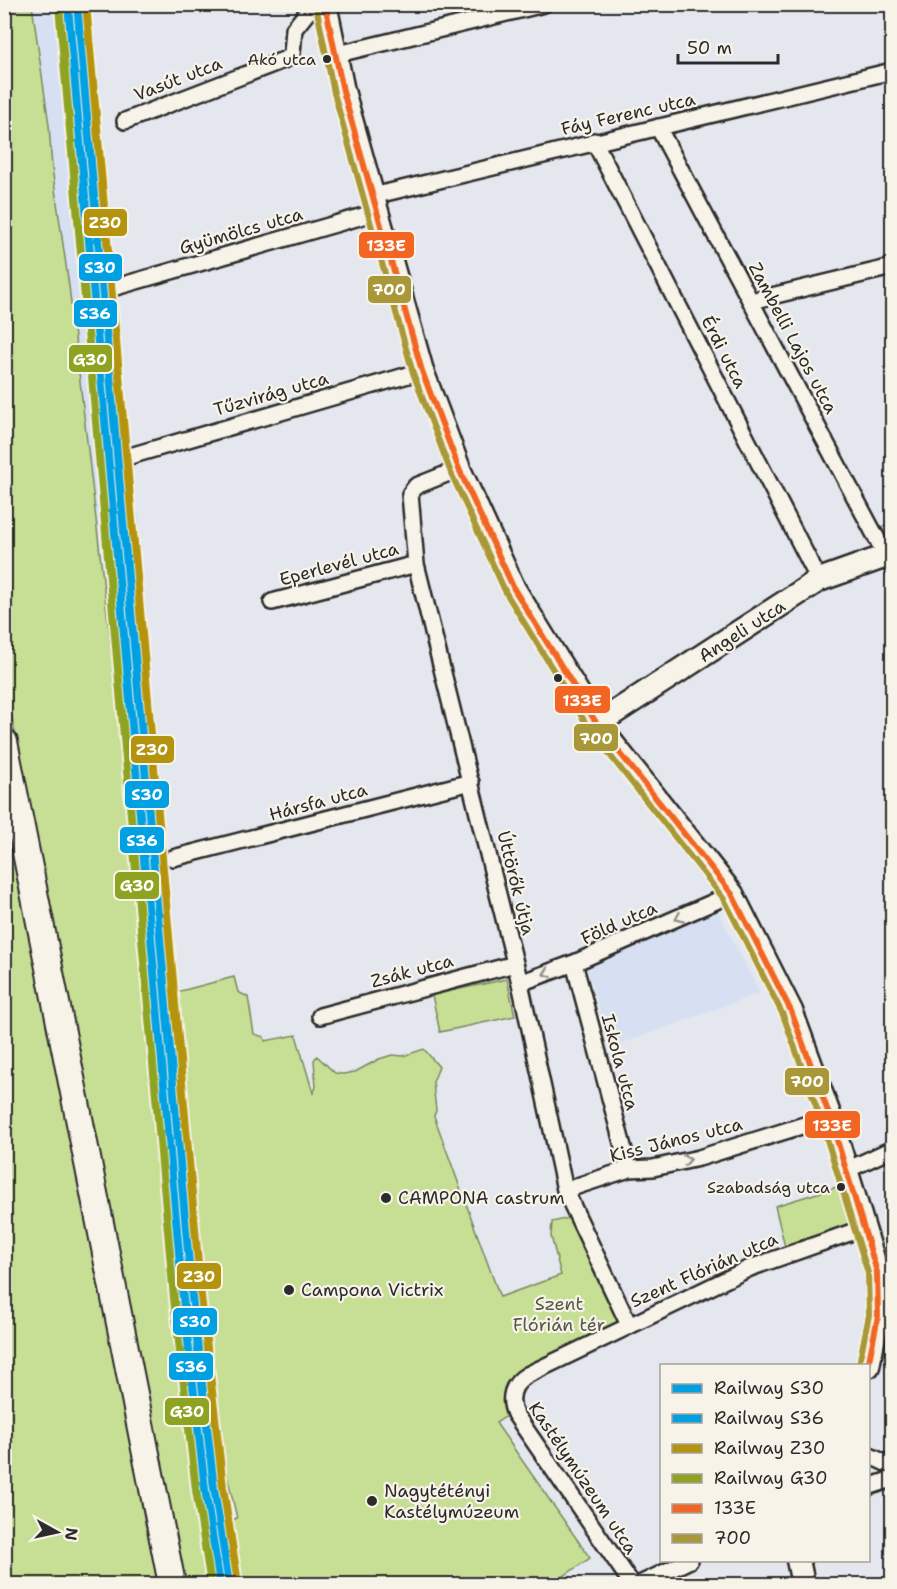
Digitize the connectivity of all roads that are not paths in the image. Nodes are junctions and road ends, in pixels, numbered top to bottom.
1 (314, 4) edge
2 (325, 4) edge
3 (543, 4) edge
4 (334, 55) junction
5 (892, 71) edge
6 (125, 121) dead end
7 (658, 127) junction
8 (594, 141) junction
9 (375, 204) junction
10 (892, 267) edge
11 (116, 287) dead end
12 (752, 301) junction
13 (422, 371) junction
14 (130, 456) dead end
15 (459, 469) junction
16 (890, 559) edge
17 (416, 564) junction
18 (819, 580) junction
19 (272, 602) dead end
20 (597, 724) junction
21 (4, 742) edge
22 (471, 783) junction
23 (173, 858) dead end
24 (732, 894) junction
25 (515, 963) junction
26 (574, 963) junction
27 (520, 983) junction
28 (320, 1016) dead end
29 (830, 1117) junction
30 (892, 1149) edge
31 (629, 1169) junction
32 (847, 1170) junction
33 (565, 1190) junction
34 (855, 1231) dead end
35 (886, 1293) edge
36 (629, 1325) junction
37 (868, 1364) edge
38 (512, 1390) joint
39 (870, 1456) edge
40 (892, 1466) edge
41 (892, 1479) edge
42 (870, 1486) edge
43 (686, 1562) edge
44 (798, 1562) edge
45 (172, 1584) edge
46 (632, 1584) edge
47 (640, 1584) edge
48 (803, 1584) edge

1 - 6 street, Vasút utca
2 - 4 main road
3 - 4 street
4 - 9 main road
5 - 7 street, Fáy Ferenc utca
7 - 8 street, Fáy Ferenc utca
7 - 12 street, Zambelli Lajos utca
8 - 9 street, Fáy Ferenc utca
8 - 18 street, Érdi utca
9 - 11 street, Gyümölcs utca
9 - 13 main road
10 - 12 street
12 - 16 street, Zambelli Lajos utca
13 - 14 street, Tűzvirág utca
13 - 15 main road
15 - 17 street, Úttörők útja
15 - 20 main road
16 - 18 main road, Angeli utca
17 - 19 street, Eperlevél utca
17 - 22 street, Úttörők útja
18 - 20 main road, Angeli utca
20 - 24 main road
21 - 45 main road
22 - 23 street, Hársfa utca
22 - 25 street, Úttörők útja
24 -> 26 street, Föld utca
24 - 29 main road
25 - 27 street, Úttörők útja
25 - 28 street, Zsák utca
26 -> 27 street, Föld utca
26 - 31 street, Iskola utca
27 - 33 street, Úttörők útja
31 -> 29 street, Kiss János utca
29 - 32 main road
30 - 32 street
31 - 33 street, Kiss János utca
32 - 35 main road
33 - 36 street, Úttörők útja
34 - 36 street, Szent Flórián utca
35 - 37 main road
36 - 38 street, Szent Flórián utca
38 - 46 street, Kastélymúzeum utca
39 - 40 street
41 - 42 street
43 - 47 street
44 - 48 main road

